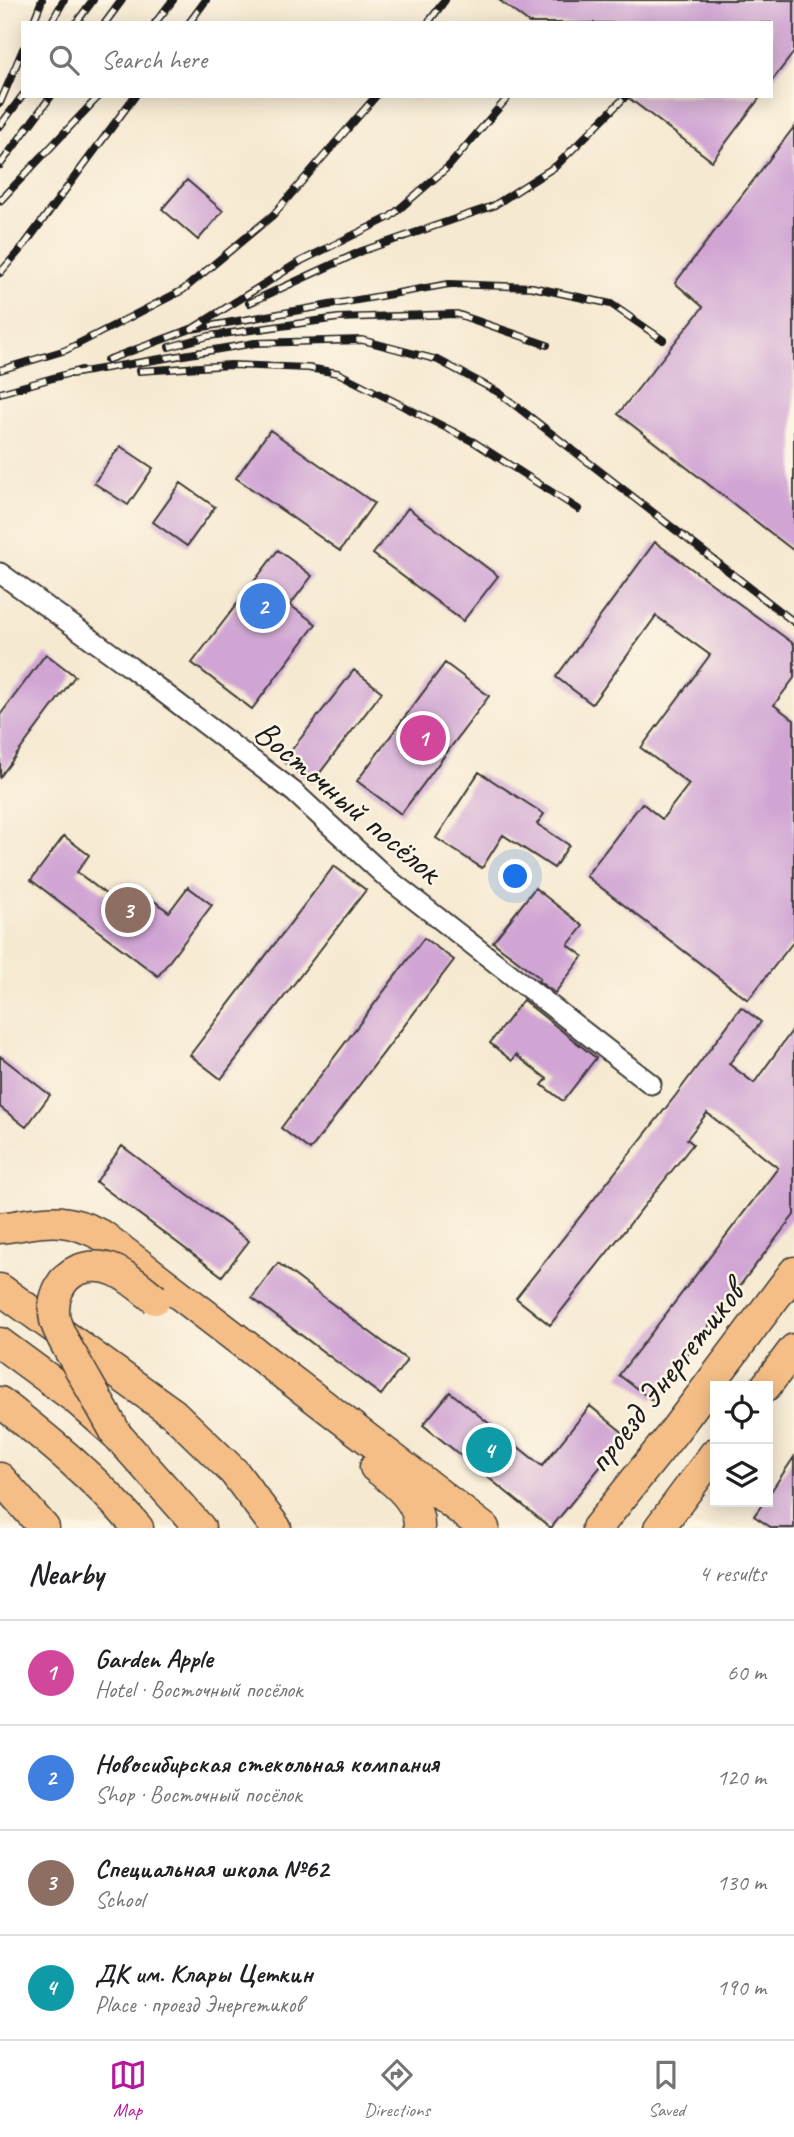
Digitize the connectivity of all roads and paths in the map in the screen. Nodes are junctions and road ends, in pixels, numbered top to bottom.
1 (0, 573) edge
2 (651, 1084) dead end
3 (0, 1228) edge
4 (794, 1272) edge
5 (0, 1289) edge
6 (0, 1343) edge
7 (794, 1349) edge
8 (770, 1381) edge
9 (0, 1402) edge
10 (117, 1435) junction
11 (710, 1460) edge
12 (0, 1478) edge
13 (44, 1528) edge
14 (138, 1528) edge
15 (200, 1528) edge
16 (276, 1528) edge
17 (419, 1528) edge
18 (484, 1528) edge
19 (597, 1528) edge
20 (659, 1528) edge

1 - 2 street, Восточный посёлок
3 - 18 main road
4 - 19 main road, проезд Энергетиков
5 - 16 main road
6 - 10 main road
7 - 8 main road
9 - 14 main road
10 - 15 main road
10 - 17 main road, bridge
11 - 20 main road
12 - 13 main road

